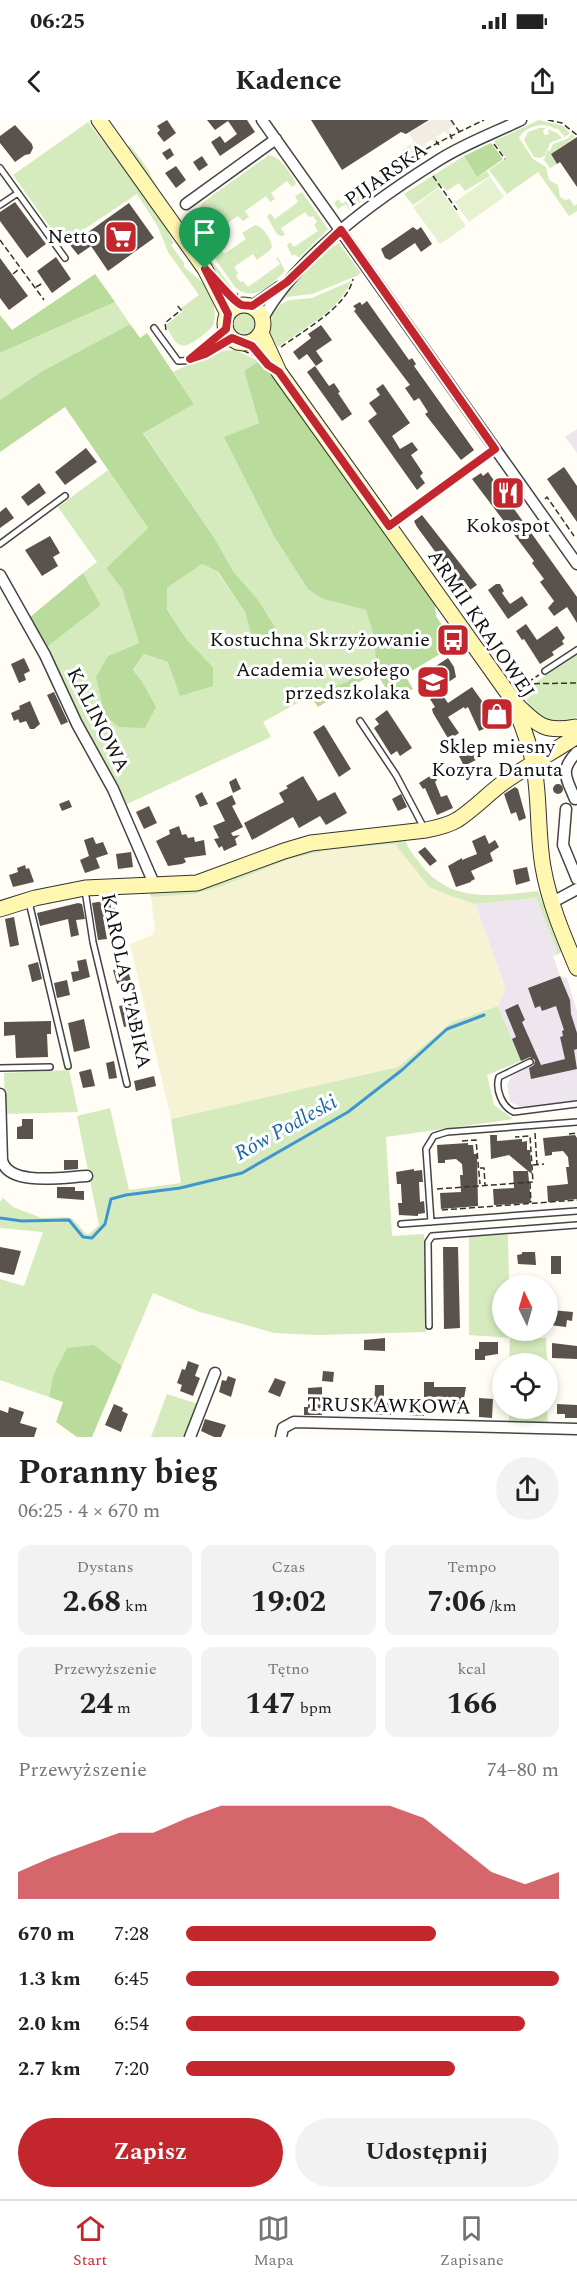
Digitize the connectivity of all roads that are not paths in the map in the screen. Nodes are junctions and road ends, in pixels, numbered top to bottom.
1 (99, 120) edge
2 (262, 120) edge
3 (521, 120) edge
4 (276, 139) junction
5 (0, 168) edge
6 (18, 193) junction
7 (186, 204) dead end
8 (0, 205) edge
9 (341, 230) junction
10 (65, 258) dead end
11 (287, 282) junction
12 (238, 322) junction
13 (262, 326) junction
14 (154, 328) dead end
15 (190, 359) junction
16 (279, 372) junction
17 (65, 496) dead end
18 (0, 544) edge
19 (577, 564) edge
20 (0, 575) edge
21 (577, 650) edge
22 (545, 671) road end
23 (512, 699) junction
24 (360, 721) dead end
25 (576, 730) edge
26 (577, 752) edge
27 (533, 763) junction
28 (575, 799) dead end
29 (566, 809) dead end
30 (426, 830) junction
31 (577, 879) edge
32 (155, 886) junction
33 (85, 888) junction
34 (577, 890) edge
35 (28, 900) junction
36 (551, 903) junction
37 (0, 909) edge
38 (577, 968) edge
39 (530, 1062) dead end
40 (68, 1066) dead end
41 (50, 1067) dead end
42 (0, 1068) edge
43 (127, 1084) dead end
44 (0, 1095) edge
45 (577, 1104) edge
46 (577, 1122) edge
47 (87, 1176) dead end
48 (577, 1211) edge
49 (431, 1222) junction
50 (401, 1224) dead end
51 (577, 1225) edge
52 (429, 1326) dead end
53 (215, 1373) dead end
54 (577, 1429) edge
55 (190, 1437) edge
56 (281, 1437) edge

1 - 12 street, ARMII KRAJOWEJ
2 - 4 street
3 - 9 street, PIJARSKA
4 - 7 street
4 - 9 street
5 - 6 lane
6 - 8 lane
6 - 10 lane
9 - 11 street, PIJARSKA
9 - 19 street
11 - 12 street, PIJARSKA
11 - 13 street, PIJARSKA
12 - 13 street, ARMII KRAJOWEJ
12 - 13 street
12 - 15 lane
12 - 15 lane
12 - 16 street, ARMII KRAJOWEJ
13 - 16 street, ARMII KRAJOWEJ
14 - 15 lane
16 - 23 street, ARMII KRAJOWEJ
17 - 18 lane
20 - 32 street, KALINOWA
21 - 22 lane
23 - 25 street
23 - 27 street, ARMII KRAJOWEJ
24 - 30 lane
25 - 27 street, KAROLA STABIKA
26 - 28 street
27 - 30 street, KAROLA STABIKA
27 - 36 street, ARMII KRAJOWEJ
29 - 31 street
30 - 32 street, KAROLA STABIKA
32 - 33 street, KAROLA STABIKA
33 - 35 street, KAROLA STABIKA
33 - 43 lane, KAROLA STABIKA
34 - 36 street
35 - 37 street, KAROLA STABIKA
35 - 40 lane
36 - 38 street, ARMII KRAJOWEJ
39 - 45 lane
41 - 42 lane
44 - 47 street
46 - 49 lane
48 - 49 lane
49 - 50 lane
51 - 52 lane
53 - 55 street
54 - 56 street, TRUSKAWKOWA

